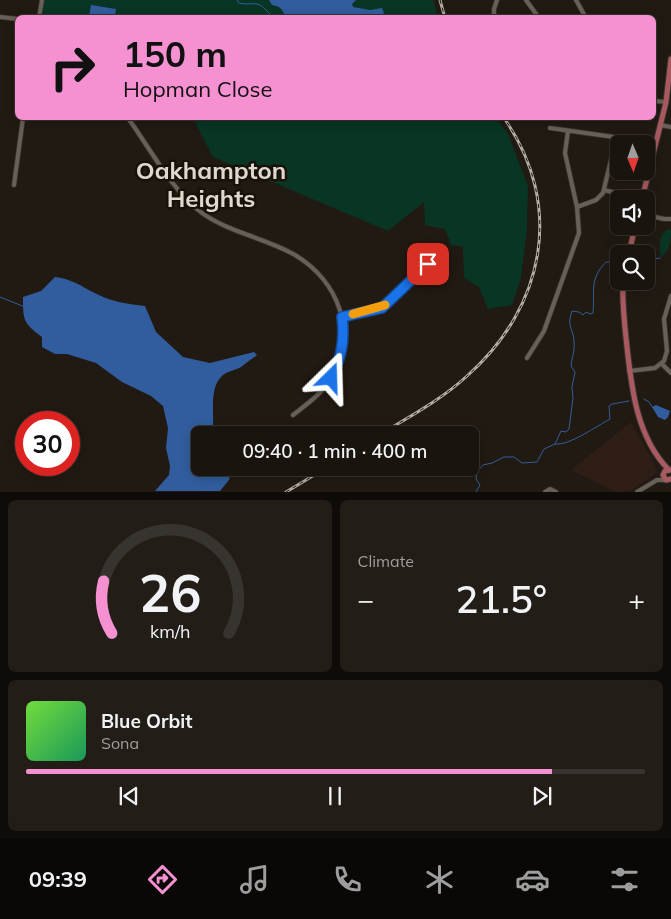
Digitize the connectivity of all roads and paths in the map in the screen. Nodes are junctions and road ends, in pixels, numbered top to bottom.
1 (42, 0) edge
2 (498, 0) edge
3 (526, 0) edge
4 (576, 0) edge
5 (40, 15) edge
6 (494, 15) edge
7 (537, 15) edge
8 (584, 15) edge
9 (0, 17) edge
10 (15, 19) edge
11 (671, 59) edge
12 (656, 101) edge
13 (666, 102) junction
14 (24, 120) edge
15 (129, 120) edge
16 (660, 125) junction
17 (671, 127) edge
18 (550, 128) dead end
19 (568, 131) junction
20 (14, 185) dead end
21 (604, 190) junction
22 (644, 190) edge
23 (610, 191) edge
24 (577, 207) junction
25 (655, 217) edge
26 (671, 219) edge
27 (428, 264) dead end
28 (622, 290) edge
29 (671, 296) edge
30 (342, 317) junction
31 (527, 358) dead end
32 (662, 364) junction
33 (629, 372) junction
34 (671, 372) edge
35 (293, 415) dead end
36 (660, 460) junction
37 (670, 470) edge
38 (663, 473) junction
39 (668, 480) edge
40 (651, 483) junction
41 (671, 484) edge
42 (545, 492) edge
43 (556, 492) edge
44 (637, 492) edge

1 - 5 street
2 - 6 street
3 - 7 street
4 - 8 street
9 - 10 street
11 - 13 main road
12 - 13 street
13 - 16 main road
14 - 20 street
15 - 30 street
16 - 17 street
16 - 22 main road
18 - 19 street
19 - 21 street
19 - 24 street
21 - 23 street
21 - 24 street
24 - 31 street
25 - 26 street
27 - 30 street
28 - 33 main road
29 - 32 street
30 - 35 street
32 - 33 street
32 - 34 street
33 - 36 main road
36 - 37 main road
36 - 38 main road
37 - 38 main road
38 - 39 main road
38 - 40 street
39 - 40 street
39 - 41 street
40 - 44 street
42 - 43 street

